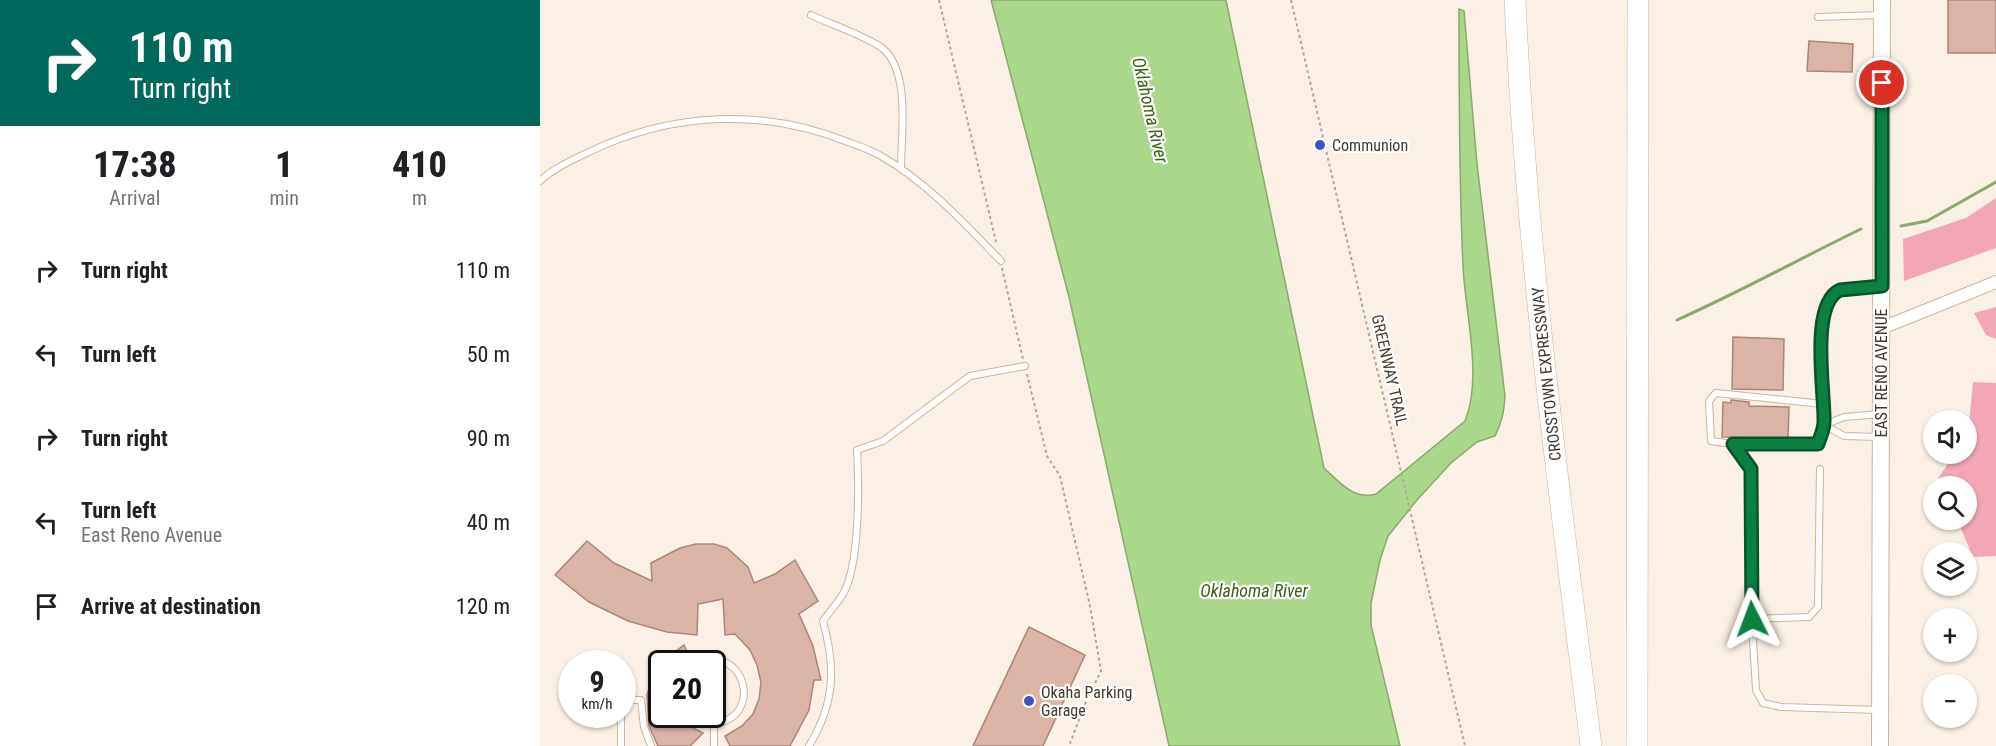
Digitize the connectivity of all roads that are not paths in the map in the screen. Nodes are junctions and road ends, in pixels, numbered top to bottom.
1 (1515, 0) edge
2 (1638, 0) edge
3 (1882, 7) edge
4 (811, 15) dead end
5 (1818, 16) dead end
6 (901, 168) junction
7 (540, 181) edge
8 (1001, 261) dead end
9 (1996, 282) edge
10 (1882, 286) junction
11 (1882, 328) junction
12 (1025, 366) dead end
13 (1823, 402) junction
14 (1881, 414) junction
15 (1824, 425) junction
16 (1881, 437) junction
17 (1733, 444) junction
18 (1820, 469) dead end
19 (1752, 619) junction
20 (726, 663) edge
21 (636, 700) edge
22 (1636, 702) junction
23 (1880, 710) junction
24 (726, 719) edge
25 (621, 728) edge
26 (714, 728) edge
27 (621, 746) edge
28 (651, 746) edge
29 (714, 746) edge
30 (809, 746) edge
31 (1591, 746) edge
32 (1637, 746) edge
33 (1644, 746) edge
34 (1880, 746) edge

1 - 31 highway, CROSSTOWN EXPRESSWAY
2 - 22 highway
3 - 5 lane
3 - 10 main road, EAST RENO AVENUE
4 - 6 lane
6 - 7 lane
6 - 8 lane
9 - 11 street
10 - 11 main road, EAST RENO AVENUE
10 - 13 lane
11 - 14 main road, EAST RENO AVENUE
12 - 30 lane
13 - 15 lane
13 - 17 lane
14 - 15 lane
14 - 16 main road, EAST RENO AVENUE
15 - 16 lane
15 - 17 lane
16 - 23 main road, EAST RENO AVENUE
17 - 19 lane
18 - 19 lane
19 - 23 lane
20 - 24 lane
21 - 28 lane
22 - 32 highway
22 - 33 highway
23 - 34 main road, EAST RENO AVENUE
25 - 27 lane
26 - 29 lane

